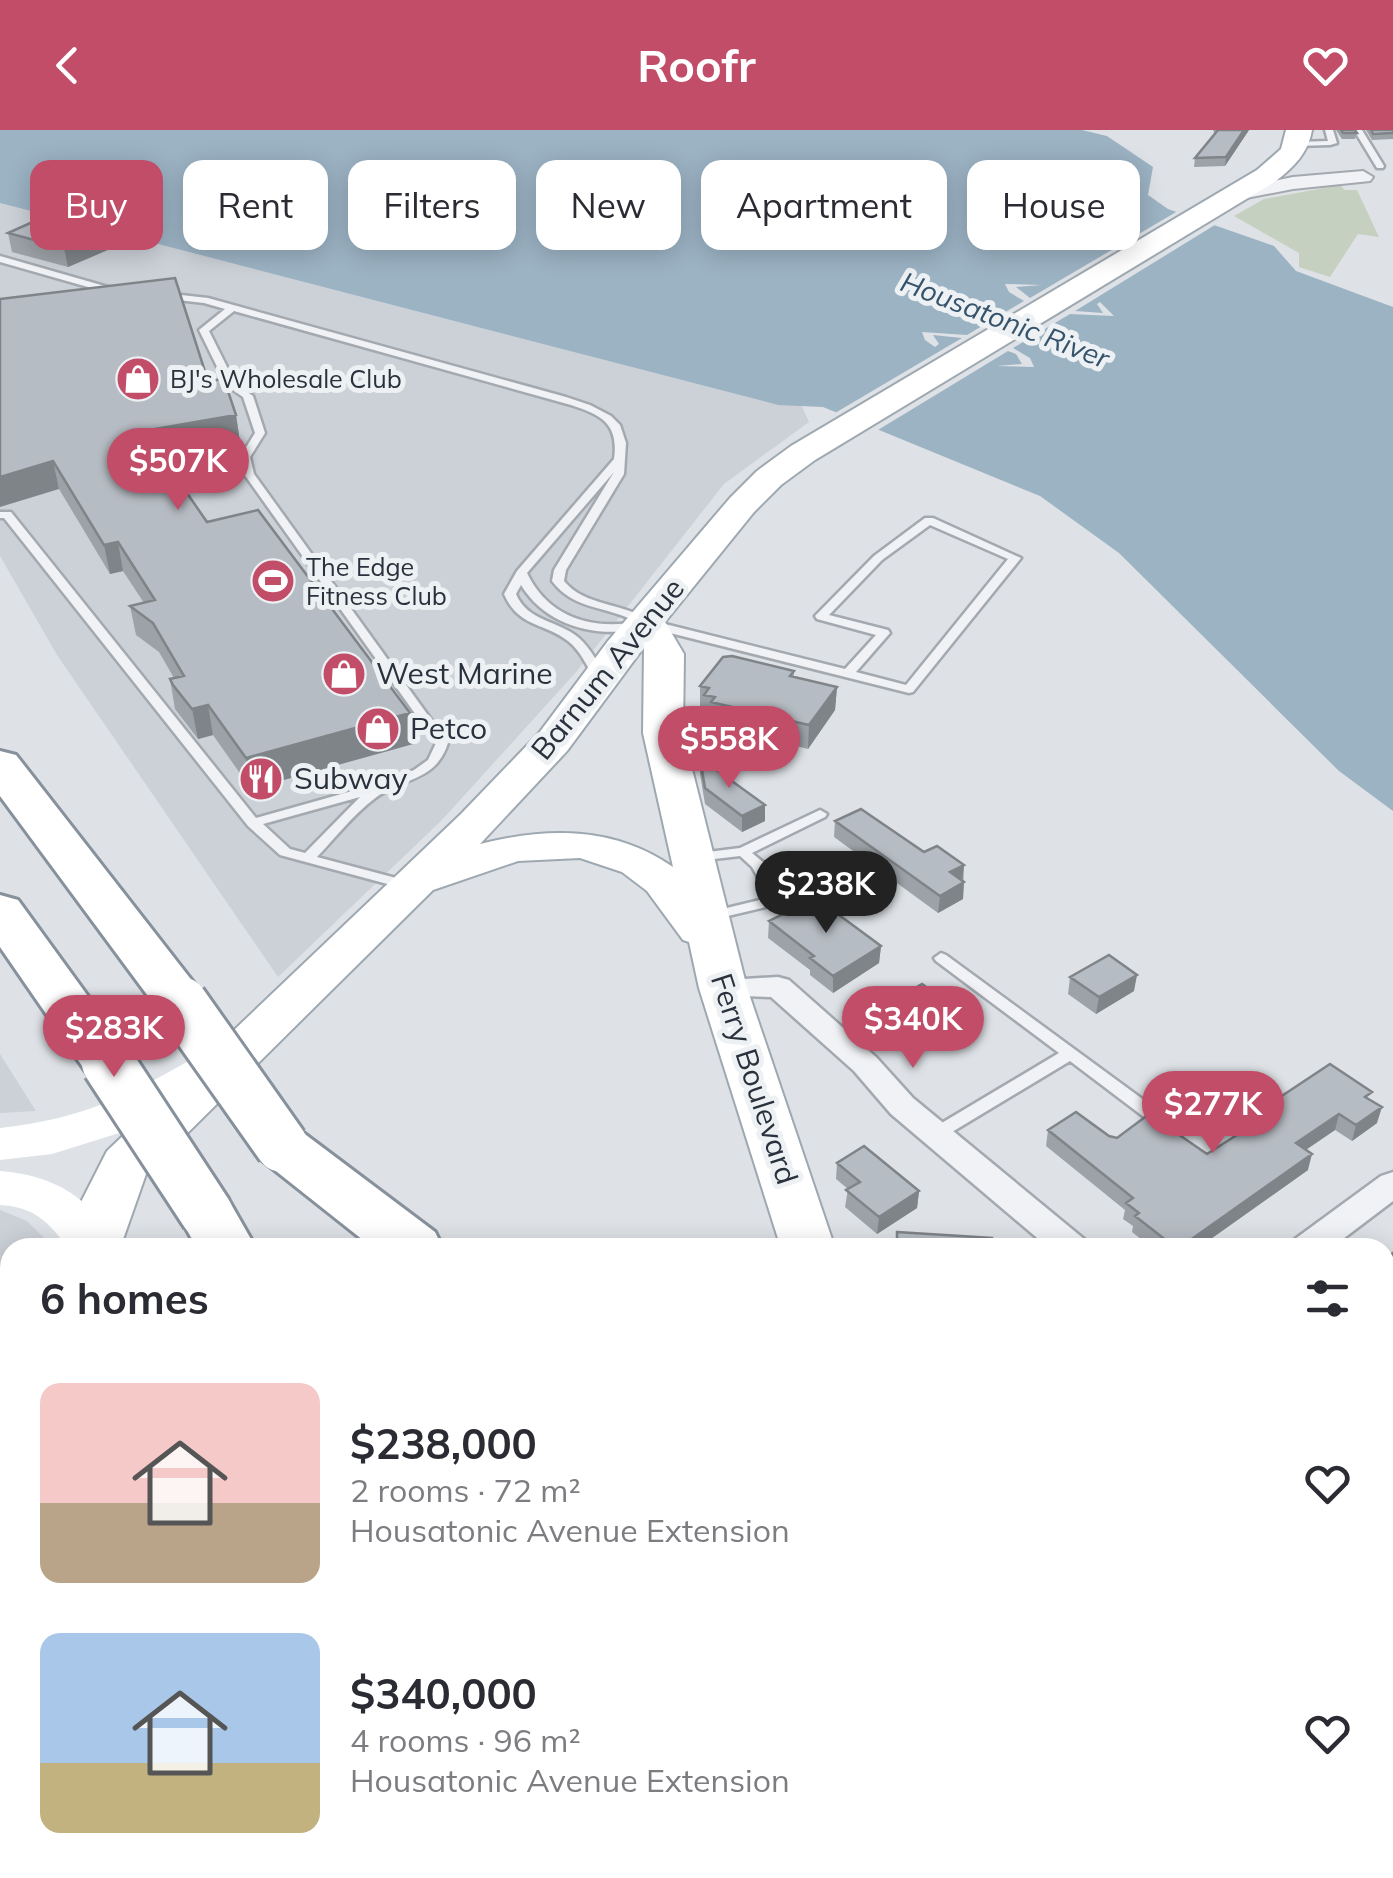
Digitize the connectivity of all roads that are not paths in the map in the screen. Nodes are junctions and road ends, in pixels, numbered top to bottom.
1 (1329, 130) edge
2 (1358, 130) edge
3 (1334, 142) junction
4 (1367, 144) junction
5 (1293, 146) edge
6 (1382, 172) edge
7 (1230, 198) junction
8 (0, 259) edge
9 (152, 296) edge
10 (98, 303) edge
11 (232, 308) junction
12 (617, 461) junction
13 (0, 515) edge
14 (520, 572) junction
15 (645, 623) junction
16 (848, 673) junction
17 (600, 678) junction
18 (0, 765) edge
19 (380, 787) junction
20 (820, 814) dead end
21 (253, 823) junction
22 (743, 852) junction
23 (308, 858) junction
24 (690, 858) junction
25 (412, 887) junction
26 (0, 911) edge
27 (714, 951) junction
28 (941, 958) dead end
29 (239, 1053) junction
30 (1070, 1054) junction
31 (1150, 1113) edge
32 (936, 1134) junction
33 (0, 1144) edge
34 (282, 1146) junction
35 (1393, 1184) edge
36 (0, 1188) edge
37 (217, 1231) edge
38 (86, 1238) edge
39 (96, 1238) edge
40 (345, 1238) edge
41 (401, 1238) edge
42 (805, 1238) edge
43 (1060, 1238) edge
44 (1320, 1238) edge

1 - 3 lane
2 - 4 lane
3 - 4 lane
3 - 5 lane
4 - 6 lane
5 - 6 street
5 - 7 main road, Barnum Avenue
6 - 7 street
7 - 15 main road, Barnum Avenue
8 - 10 lane
9 - 11 lane
11 - 12 lane
11 - 19 lane
12 - 14 lane
12 - 15 lane
13 - 21 lane
14 - 15 lane
14 - 17 lane
15 - 16 lane
15 - 17 main road, Barnum Avenue
15 - 24 main road, Ferry Boulevard
16 - 16 lane
17 - 25 main road, Barnum Avenue
18 - 34 highway, bridge
19 - 21 lane
19 - 23 lane
20 - 22 lane
21 - 23 lane
22 - 24 lane
22 - 27 lane
23 - 25 lane
24 - 27 main road, Ferry Boulevard
25 - 27 main road
25 - 29 main road, Barnum Avenue
26 - 37 highway, bridge
27 - 32 street
27 - 42 main road, Ferry Boulevard
28 - 30 lane
29 - 33 main road
29 - 39 main road, Barnum Avenue
30 - 31 lane
30 - 32 lane
32 - 43 street
34 - 40 highway
34 - 41 highway
35 - 44 street
36 - 38 main road

